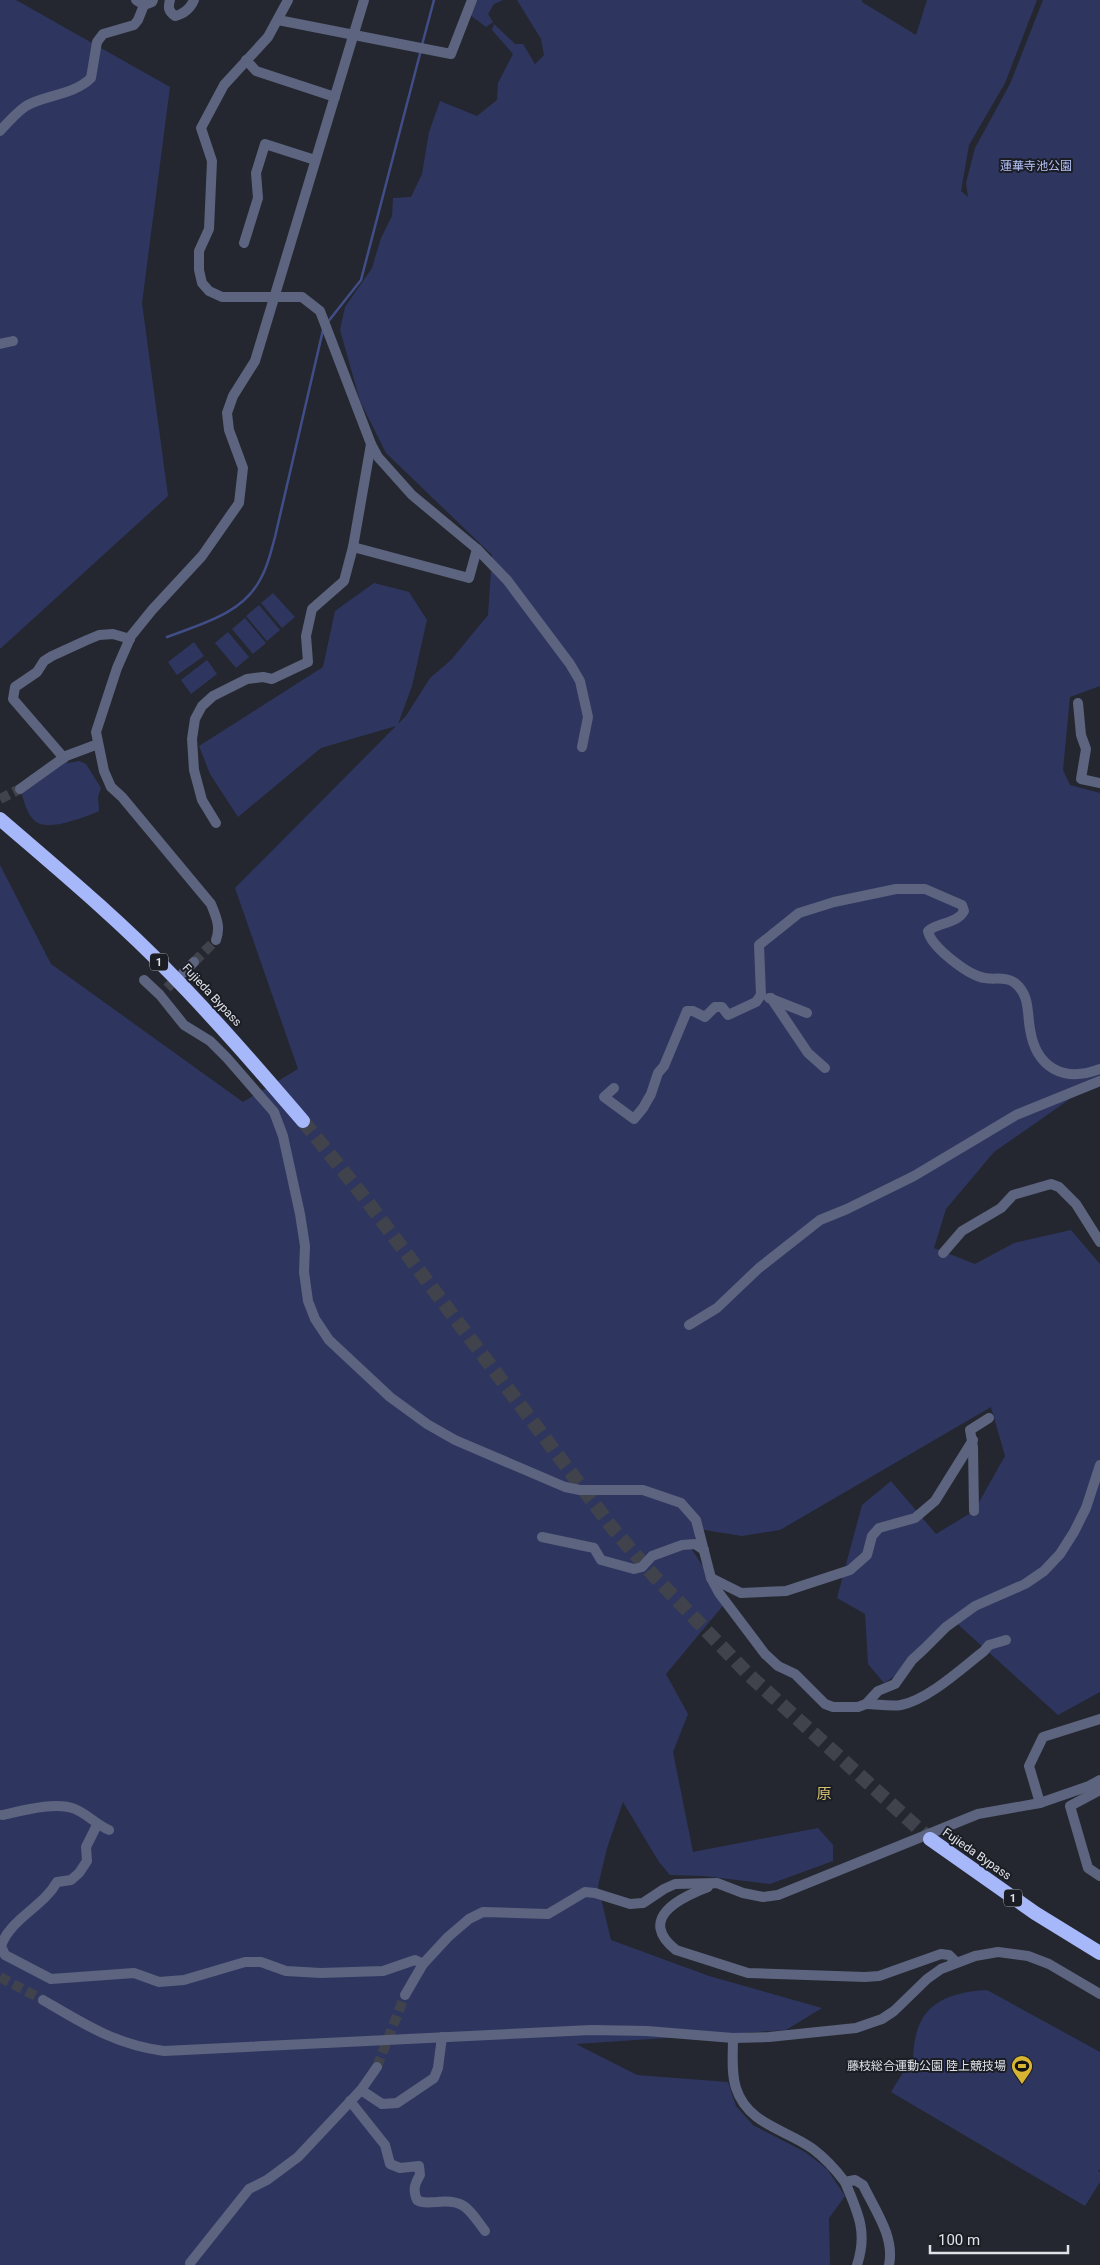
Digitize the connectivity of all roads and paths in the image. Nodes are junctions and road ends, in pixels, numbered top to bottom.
1 (170, 0) edge
2 (194, 0) edge
3 (288, 0) edge
4 (364, 0) edge
5 (472, 0) edge
6 (144, 2) edge
7 (278, 20) junction
8 (354, 34) junction
9 (246, 60) junction
10 (335, 96) junction
11 (0, 131) edge
12 (316, 160) junction
13 (244, 243) dead end
14 (273, 297) junction
15 (13, 341) dead end
16 (0, 344) edge
17 (370, 444) junction
18 (353, 547) junction
19 (477, 549) junction
20 (130, 639) junction
21 (1078, 703) dead end
22 (98, 744) junction
23 (582, 747) dead end
24 (64, 758) junction
25 (1100, 782) edge
26 (20, 789) tunnel mouth
27 (0, 819) edge
28 (216, 823) dead end
29 (216, 940) dead end
30 (194, 962) tunnel mouth
31 (183, 973) tunnel mouth
32 (144, 980) dead end
33 (766, 997) junction
34 (807, 1013) dead end
35 (825, 1068) dead end
36 (1100, 1069) edge
37 (1100, 1082) edge
38 (614, 1088) dead end
39 (303, 1121) tunnel mouth
40 (1100, 1242) edge
41 (943, 1253) dead end
42 (689, 1326) dead end
43 (989, 1418) dead end
44 (973, 1440) junction
45 (1100, 1465) edge
46 (974, 1511) dead end
47 (542, 1537) dead end
48 (704, 1550) junction
49 (712, 1578) junction
50 (1006, 1640) dead end
51 (866, 1704) junction
52 (1100, 1719) edge
53 (1100, 1780) edge
54 (1100, 1790) edge
55 (1040, 1803) junction
56 (2, 1815) dead end
57 (97, 1825) junction
58 (108, 1830) dead end
59 (1100, 1876) edge
60 (717, 1884) junction
61 (1100, 1946) edge
62 (1100, 1953) edge
63 (956, 1962) junction
64 (423, 1964) junction
65 (1100, 1994) edge
66 (405, 1996) tunnel mouth
67 (43, 2000) tunnel mouth
68 (442, 2037) junction
69 (733, 2038) junction
70 (378, 2067) tunnel mouth
71 (361, 2090) junction
72 (350, 2102) junction
73 (845, 2182) junction
74 (486, 2231) dead end
75 (190, 2263) dead end
76 (857, 2265) edge
77 (888, 2265) edge

1 - 2 street
3 - 7 street
4 - 8 street
5 - 8 street
6 - 11 street
7 - 8 street
7 - 9 street
8 - 10 street
9 - 10 street
9 - 14 street
10 - 12 street
12 - 13 street
12 - 14 street
14 - 17 street
14 - 20 street
15 - 16 street
17 - 18 street
17 - 19 street
18 - 19 street
18 - 28 street
19 - 23 street
20 - 22 street
20 - 24 street
21 - 25 street
22 - 24 street
22 - 29 street
24 - 26 street
27 - 39 highway, Fujieda Bypass / 1
30 - 31 street
32 - 48 street
33 - 34 street
33 - 35 street
33 - 36 street
33 - 38 street
37 - 42 street
40 - 41 street
43 - 44 street
44 - 46 street
44 - 49 street
45 - 51 street
47 - 48 street
48 - 49 street
49 - 51 street
50 - 51 street
52 - 55 street
53 - 55 street
54 - 59 street
55 - 60 street
56 - 57 street
57 - 58 street
57 - 64 street
60 - 63 street
60 - 64 street
61 - 62 highway, Fujieda Bypass / 1
63 - 65 street
63 - 69 street
64 - 66 street
67 - 68 street
68 - 69 street
68 - 71 street
69 - 73 street
70 - 71 street
71 - 72 street
72 - 74 street
72 - 75 street
73 - 76 street
73 - 77 street

